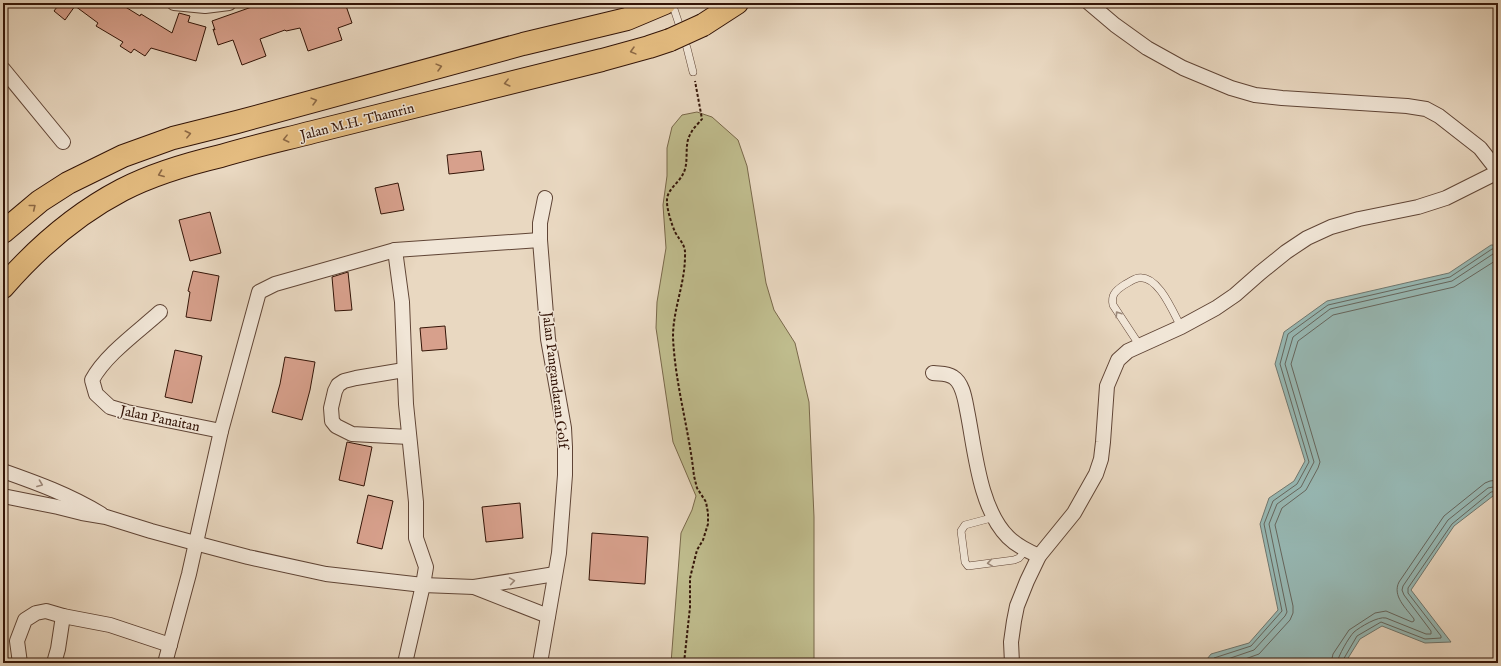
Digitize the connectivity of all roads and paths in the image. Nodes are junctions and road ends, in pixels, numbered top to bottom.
1 (174, 3) edge
2 (229, 3) edge
3 (737, 3) edge
4 (1089, 3) edge
5 (665, 4) edge
6 (3, 69) edge
7 (693, 72) joint
8 (63, 142) dead end
9 (1498, 172) edge
10 (546, 198) dead end
11 (3, 232) edge
12 (540, 240) junction
13 (395, 250) junction
14 (3, 287) edge
15 (160, 312) dead end
16 (1181, 327) junction
17 (1140, 346) junction
18 (404, 370) junction
19 (933, 373) dead end
20 (220, 431) junction
21 (409, 437) junction
22 (3, 471) edge
23 (3, 496) edge
24 (106, 517) junction
25 (994, 517) junction
26 (195, 543) junction
27 (1026, 551) junction
28 (1038, 556) junction
29 (555, 574) junction
30 (423, 585) junction
31 (474, 587) junction
32 (62, 616) junction
33 (548, 616) junction
34 (170, 645) junction
35 (20, 663) edge
36 (54, 663) edge
37 (165, 663) edge
38 (405, 663) edge
39 (540, 663) edge
40 (684, 663) edge
41 (1012, 663) edge

1 - 2 street
3 -> 14 main road, Jalan M.H. Thamrin, bridge
4 - 9 street
5 - 7 lane
11 -> 5 main road, Jalan M.H. Thamrin
6 - 8 street
7 - 40 path
9 - 16 street
10 - 12 street, Jalan Pangandaran Golf
12 - 13 street
12 - 29 street, Jalan Pangandaran Golf
13 - 18 street
13 - 20 street
15 - 20 street, Jalan Panaitan
16 - 17 street
17 -> 16 lane
17 - 28 street
18 - 21 street
18 - 21 street
19 - 25 street
20 - 26 street
21 - 30 street
22 -> 24 street
23 - 24 street
24 - 26 street
25 - 27 street
27 -> 25 lane
26 - 30 street
26 - 34 street
27 - 28 street
28 - 41 street
31 -> 29 street
29 - 33 street, Jalan Pangandaran Golf
30 - 31 street
30 - 38 street
31 - 33 street
32 - 34 street
32 - 35 street
32 - 36 street
33 - 39 street, Jalan Pangandaran Golf
34 - 37 street

